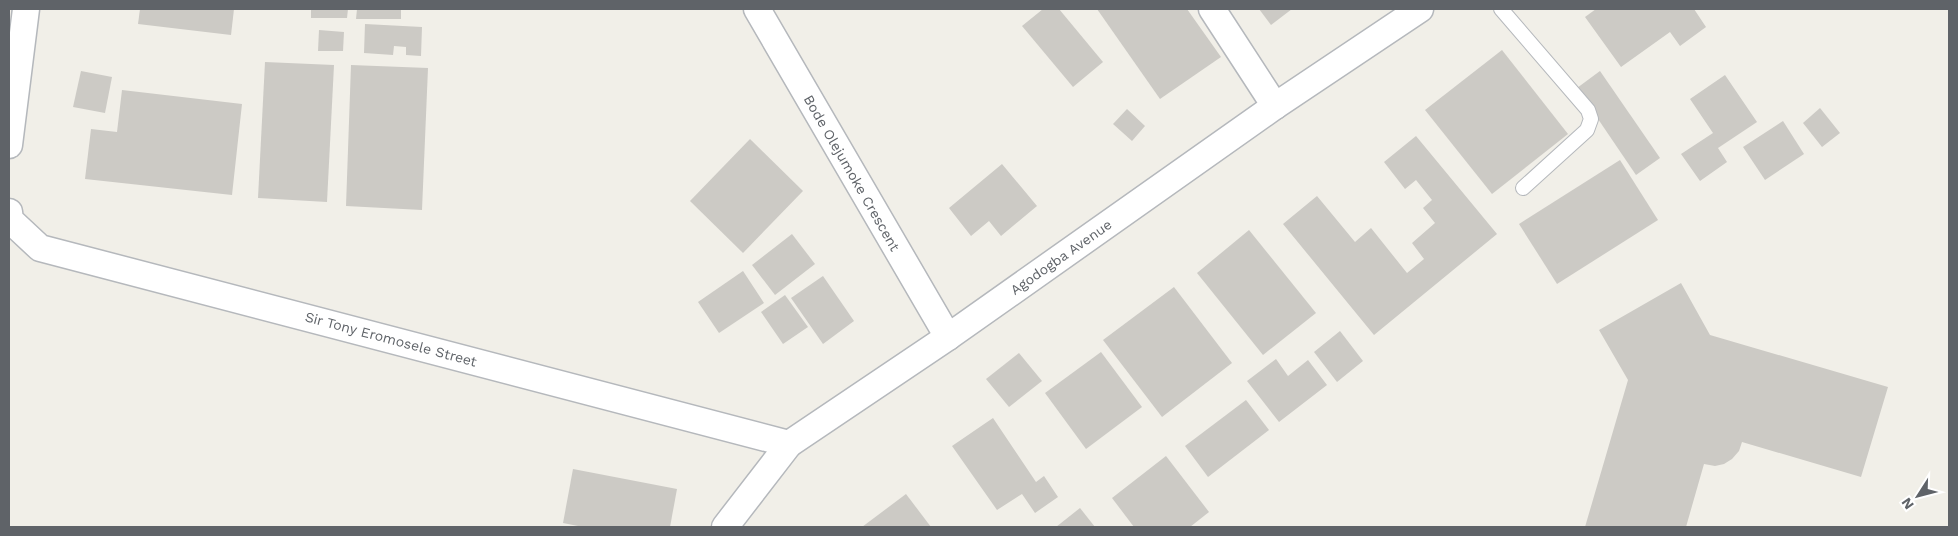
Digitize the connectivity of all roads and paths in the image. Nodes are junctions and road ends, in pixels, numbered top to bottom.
1 (756, 9) edge
2 (1212, 9) edge
3 (1420, 9) edge
4 (1501, 9) edge
5 (20, 10) edge
6 (1275, 106) junction
7 (9, 145) edge
8 (1523, 188) dead end
9 (9, 212) edge
10 (948, 337) junction
11 (789, 444) junction
12 (725, 527) edge

1 - 10 street, Bode Olejumoke Crescent
2 - 6 street
3 - 6 street, Agodogba Avenue
4 - 8 lane
5 - 7 street
6 - 10 street, Agodogba Avenue
9 - 11 street, Sir Tony Eromosele Street
10 - 11 street, Agodogba Avenue
11 - 12 street, Agodogba Avenue

